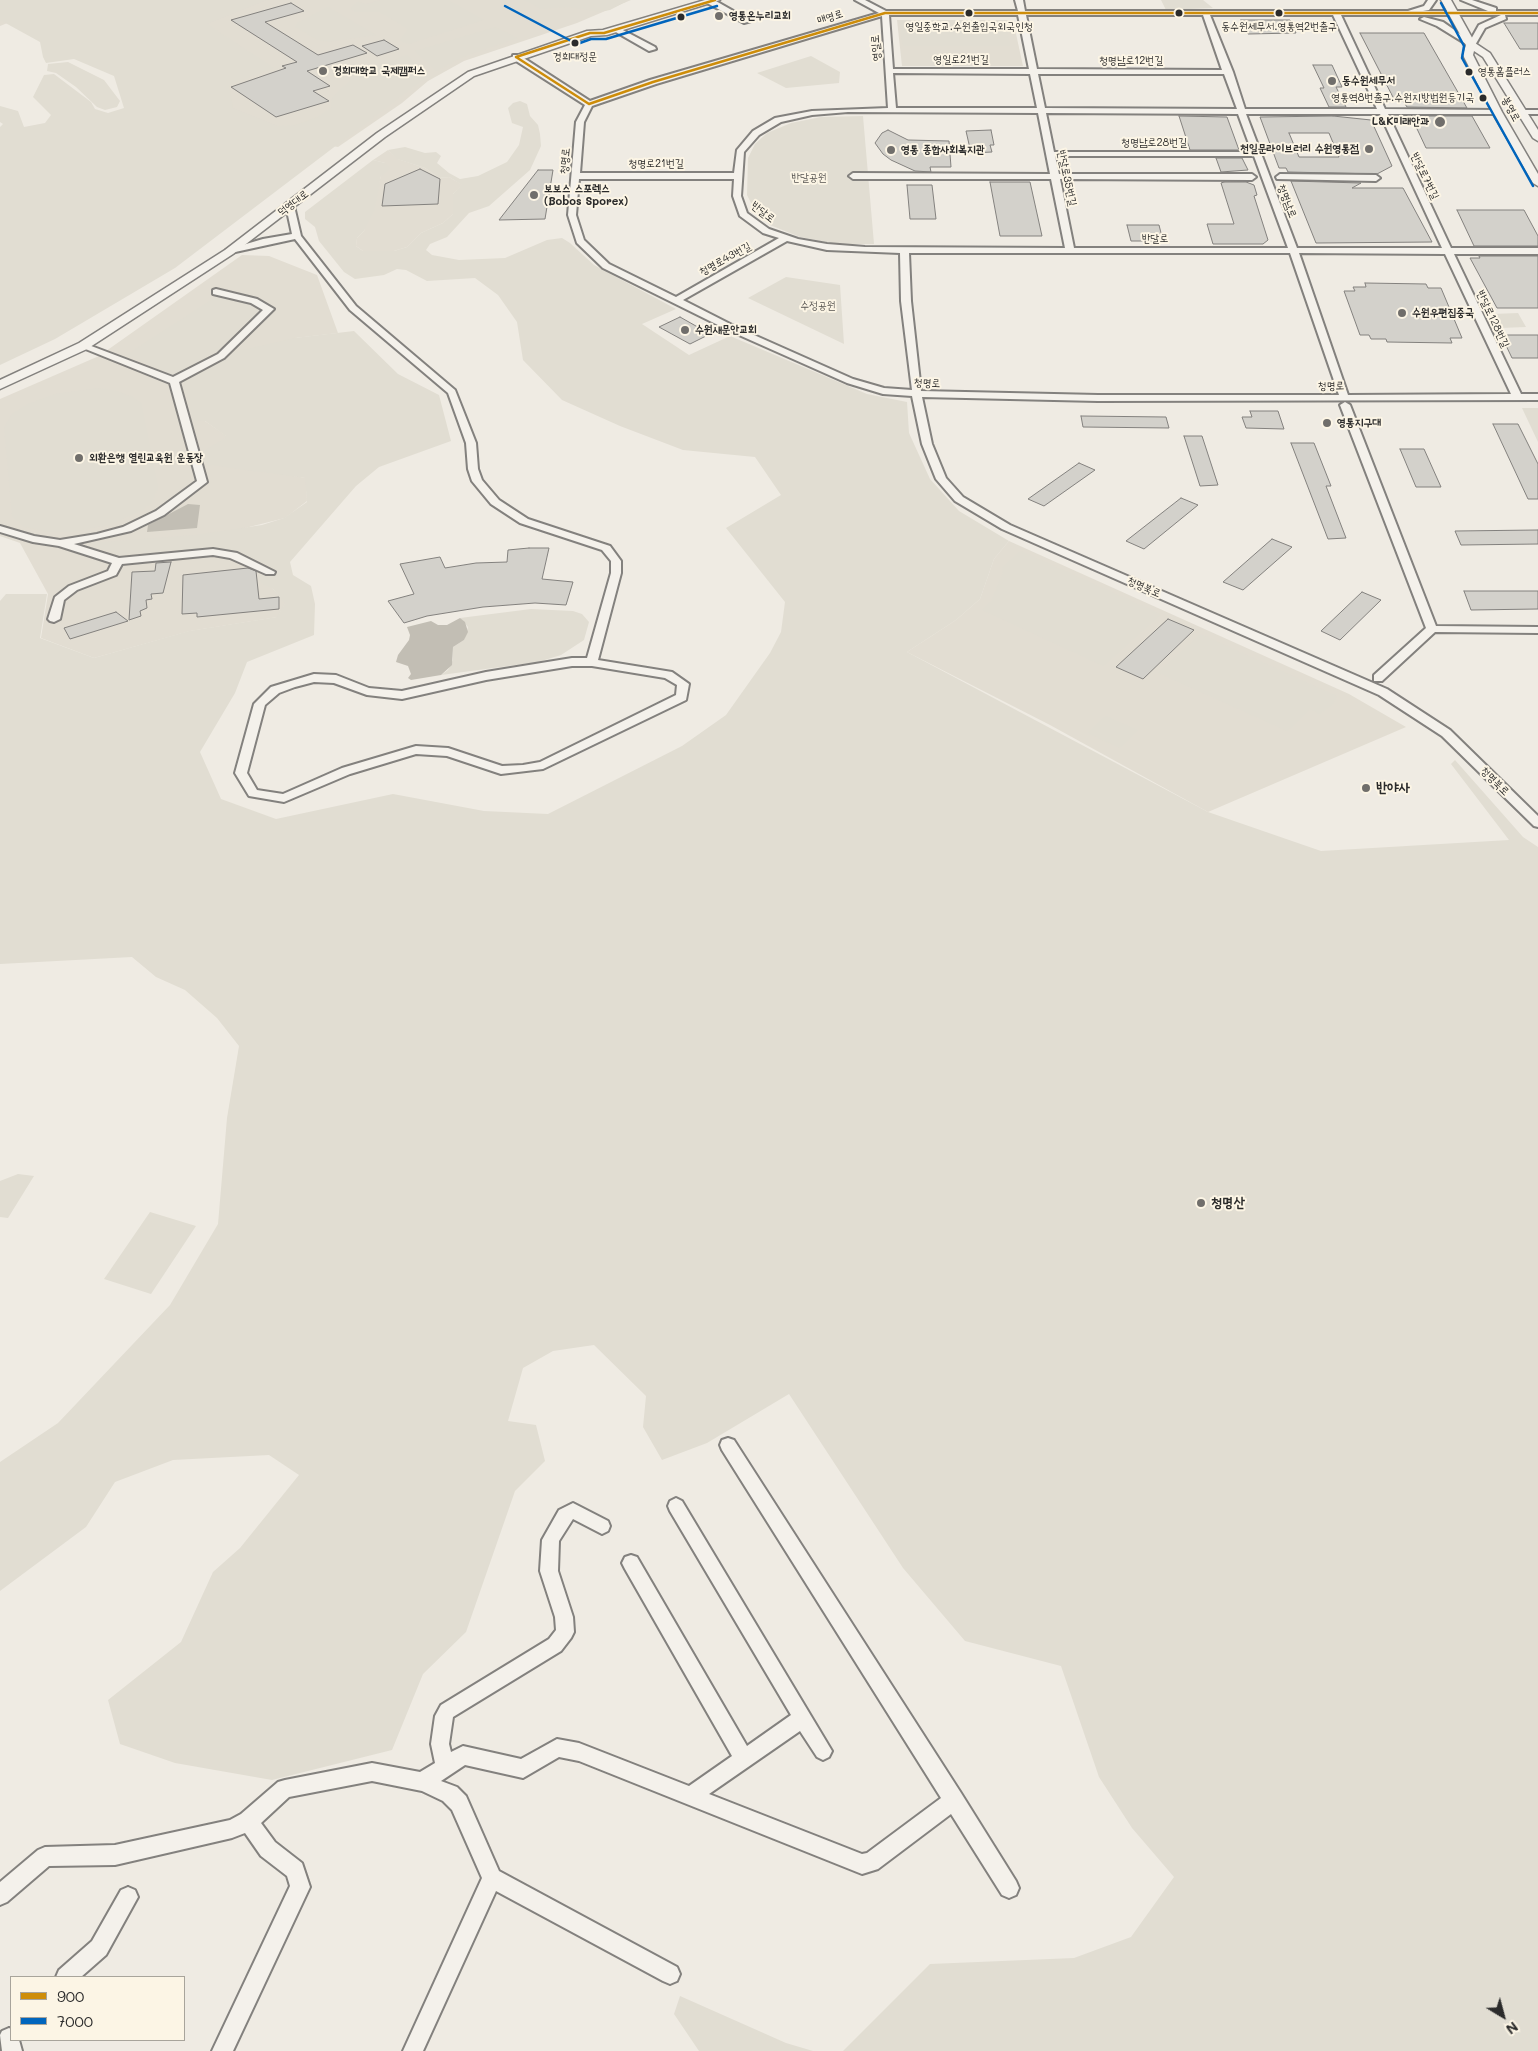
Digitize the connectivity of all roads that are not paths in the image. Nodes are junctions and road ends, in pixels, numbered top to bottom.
1 (686, 0) edge
2 (859, 0) edge
3 (1019, 0) edge
4 (1432, 0) edge
5 (1446, 0) edge
6 (1465, 0) edge
7 (713, 1) edge
8 (885, 12) junction
9 (1021, 13) junction
10 (1538, 13) edge
11 (1206, 14) junction
12 (1389, 14) junction
13 (1454, 14) junction
14 (1511, 14) junction
15 (1337, 15) junction
16 (747, 21) dead end
17 (616, 29) junction
18 (590, 33) junction
19 (1471, 45) junction
20 (652, 49) dead end
21 (516, 57) junction
22 (889, 71) junction
23 (1033, 72) junction
24 (1229, 72) junction
25 (589, 104) junction
26 (892, 110) junction
27 (1042, 110) junction
28 (1242, 110) junction
29 (1382, 110) junction
30 (1497, 112) junction
31 (1521, 112) junction
32 (1538, 112) edge
33 (1538, 138) edge
34 (1051, 154) junction
35 (1257, 154) junction
36 (575, 176) junction
37 (738, 176) junction
38 (854, 176) dead end
39 (1055, 177) junction
40 (1252, 177) dead end
41 (1280, 177) dead end
42 (1376, 178) dead end
43 (1538, 182) edge
44 (290, 206) junction
45 (297, 236) junction
46 (786, 238) junction
47 (904, 250) junction
48 (1070, 250) junction
49 (1293, 250) junction
50 (1450, 251) junction
51 (1538, 251) edge
52 (229, 252) junction
53 (216, 292) dead end
54 (675, 300) junction
55 (83, 346) junction
56 (174, 381) junction
57 (0, 385) edge
58 (917, 395) junction
59 (1518, 397) junction
60 (1538, 397) edge
61 (1344, 401) junction
62 (0, 529) edge
63 (60, 543) junction
64 (118, 562) junction
65 (270, 572) dead end
66 (54, 619) dead end
67 (1432, 629) junction
68 (1538, 630) edge
69 (592, 662) junction
70 (1378, 678) dead end
71 (1538, 823) edge
72 (728, 1445) dead end
73 (676, 1506) dead end
74 (602, 1526) dead end
75 (631, 1563) dead end
76 (803, 1718) junction
77 (822, 1751) dead end
78 (744, 1759) junction
79 (445, 1767) junction
80 (422, 1782) junction
81 (691, 1796) junction
82 (954, 1800) junction
83 (248, 1821) junction
84 (492, 1878) junction
85 (1010, 1888) dead end
86 (0, 1895) edge
87 (128, 1897) dead end
88 (670, 1974) dead end
89 (67, 1976) edge
90 (222, 2051) edge
91 (413, 2051) edge

1 - 18 main road, 덕영대로
2 - 8 street
3 - 9 street, 반달로35번길
4 - 12 street
5 - 13 main road, 봉영로
6 - 14 street
7 - 16 street
7 - 17 main road, 덕영대로
8 - 9 street, 매영로
8 - 22 street, 영일로
8 - 25 street, 매영로
9 - 11 street, 매영로
9 - 23 street, 반달로35번길
10 - 14 street, 매영로
11 - 15 street, 매영로
11 - 24 street, 청명남로
12 - 13 street, 매영로
12 - 15 street, 매영로
12 - 19 street
13 - 14 street, 매영로
13 - 19 main road, 봉영로
14 - 19 street
15 - 29 street, 반달로7번길
17 - 18 main road, 덕영대로
17 - 20 street
18 - 21 main road, 덕영대로
19 - 30 main road, 봉영로
19 - 31 main road, 봉영로
21 - 25 street
21 - 44 main road, 덕영대로
22 - 23 street, 영일로21번길
22 - 26 street, 영일로
23 - 24 street, 청명남로12번길
23 - 27 street, 반달로35번길
24 - 28 street, 청명남로
25 - 36 street, 청명로
26 - 27 street, 반달로
26 - 37 street, 반달로
27 - 28 street, 반달로
27 - 34 street, 반달로35번길
28 - 29 street, 반달로
28 - 35 street, 청명남로
29 - 30 street, 반달로
29 - 50 street, 반달로7번길
30 - 43 main road, 봉영로
31 - 32 street
31 - 33 main road, 봉영로
34 - 35 street, 청명남로28번길
34 - 39 street, 반달로35번길
35 - 49 street, 청명남로
36 - 37 street, 청명로21번길
36 - 54 street, 청명로
37 - 46 street, 반달로
38 - 39 street
39 - 40 street
39 - 48 street, 반달로35번길
41 - 42 street
44 - 45 street
44 - 52 main road, 덕영대로
45 - 52 street
45 - 69 street
46 - 47 street, 반달로
46 - 54 street, 청명로43번길
47 - 48 street, 반달로
47 - 58 street, 청명북로
48 - 49 street, 반달로
49 - 50 street, 반달로
49 - 61 street, 청명남로
50 - 51 street, 반달로
50 - 59 street, 반달로128번길
52 - 55 main road, 덕영대로
53 - 56 street
54 - 58 street, 청명로
55 - 56 street
55 - 57 main road, 덕영대로
56 - 63 street
58 - 61 street, 청명로
58 - 71 street, 청명북로
59 - 60 street, 청명로
59 - 61 street, 청명로
61 - 67 street, 청명남로
62 - 63 street
63 - 64 street
64 - 65 street
64 - 66 street
67 - 68 street
67 - 70 street
69 - 69 street
72 - 82 street
73 - 76 street
74 - 79 street
75 - 78 street
76 - 77 street
76 - 78 street
78 - 81 street
79 - 80 street
79 - 81 street
80 - 83 street
80 - 84 street
81 - 82 street
82 - 85 street
83 - 86 street
83 - 90 street
84 - 88 street
84 - 91 street
87 - 89 street

